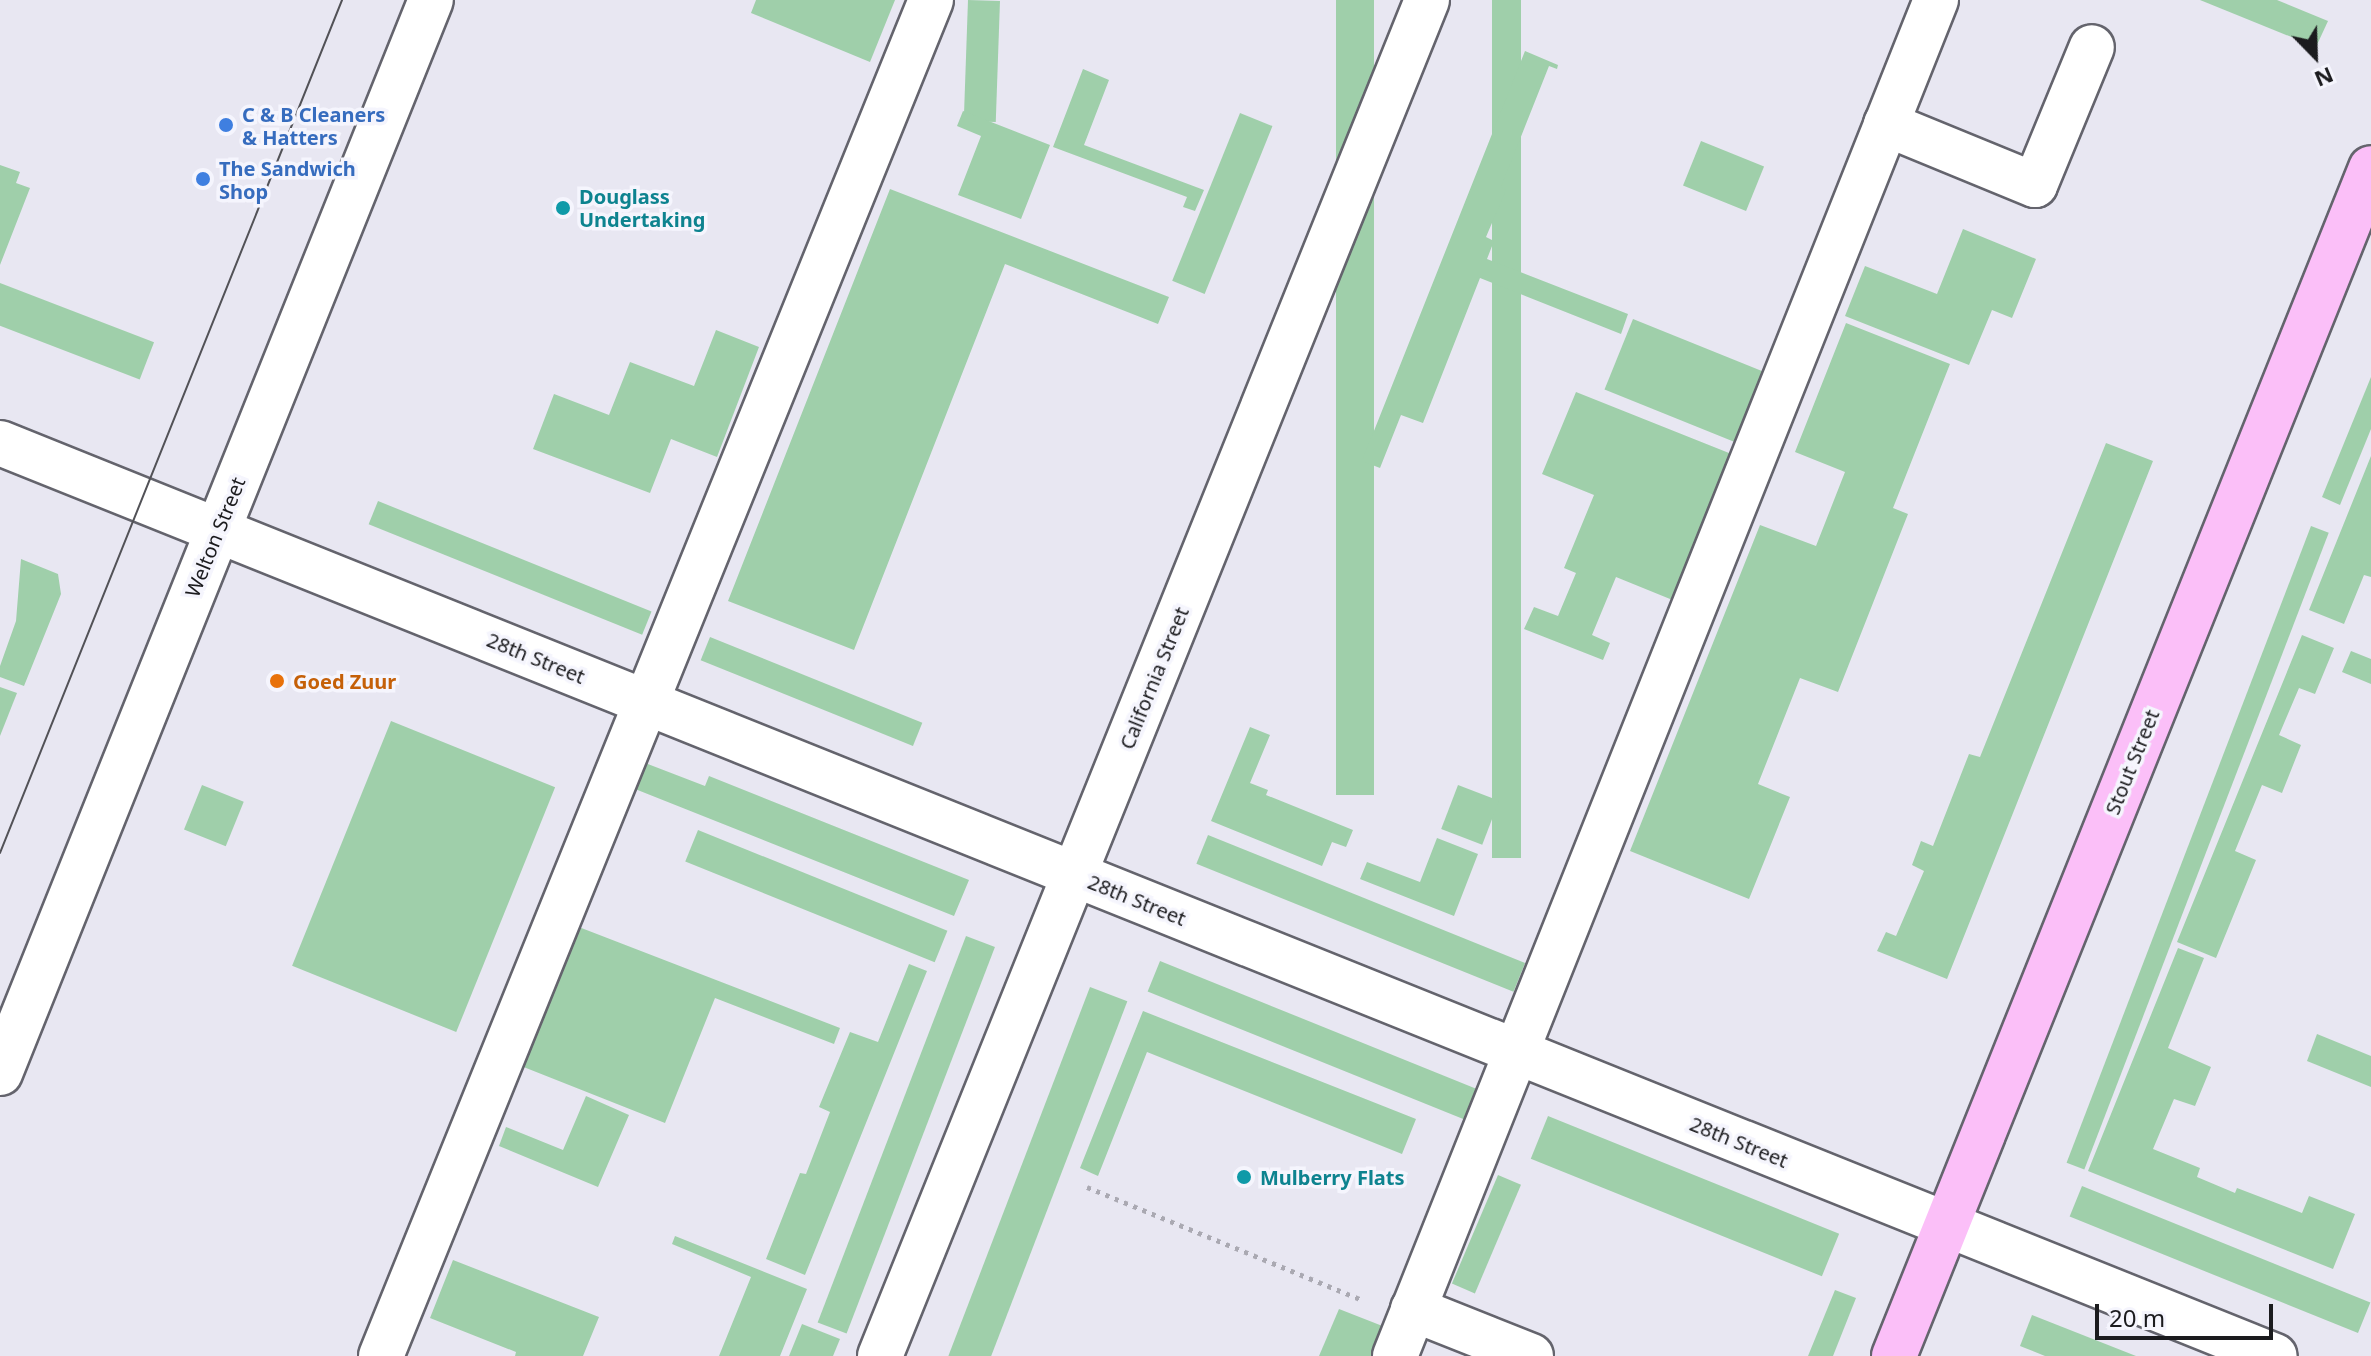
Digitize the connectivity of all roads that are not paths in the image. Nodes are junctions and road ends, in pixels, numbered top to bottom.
1 (431, 0) edge
2 (931, 0) edge
3 (1427, 0) edge
4 (1936, 0) edge
5 (2092, 47) dead end
6 (1886, 124) junction
7 (2371, 168) edge
8 (0, 443) edge
9 (218, 530) junction
10 (646, 702) junction
11 (1074, 875) junction
12 (1516, 1052) junction
13 (0, 1073) edge
14 (1946, 1225) junction
15 (1406, 1328) edge
16 (381, 1356) edge
17 (880, 1356) edge
18 (1531, 1356) edge
19 (1894, 1356) edge
20 (2275, 1356) edge

1 - 9 street, Welton Street
2 - 10 street
3 - 11 street, California Street
4 - 6 street
5 - 6 street
6 - 12 street
7 - 14 main road, Stout Street
8 - 9 street, 28th Street
9 - 10 street, 28th Street
9 - 13 street, Welton Street
10 - 11 street, 28th Street
10 - 16 street
11 - 12 street, 28th Street
11 - 17 street, California Street
12 - 14 street, 28th Street
12 - 15 street
14 - 19 main road, Stout Street
14 - 20 street, 28th Street
15 - 18 street

